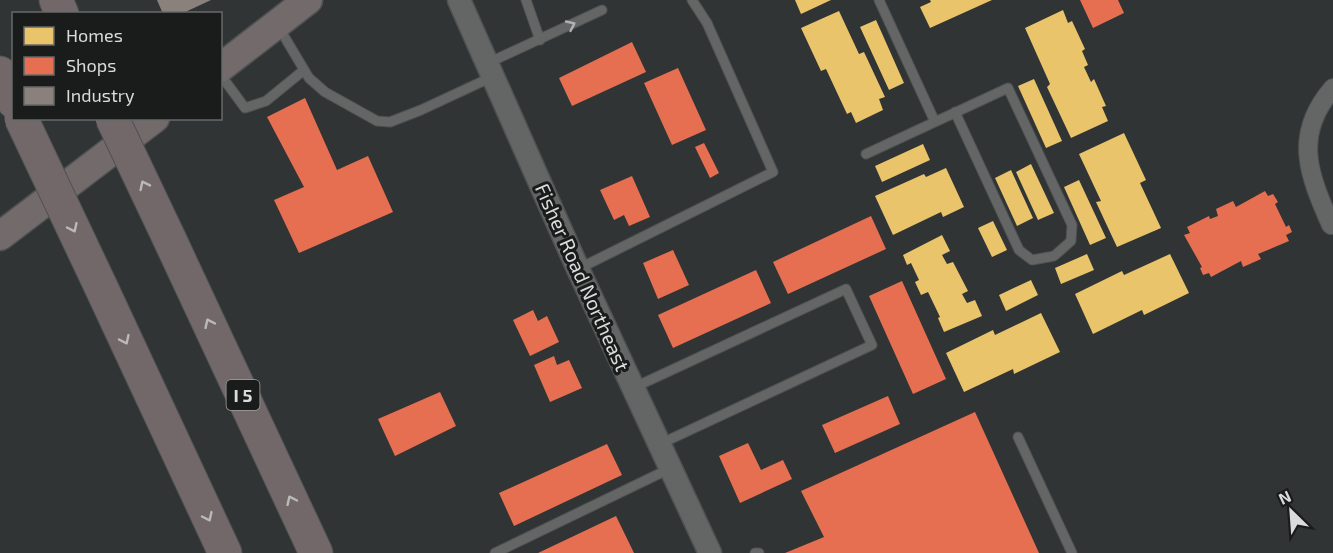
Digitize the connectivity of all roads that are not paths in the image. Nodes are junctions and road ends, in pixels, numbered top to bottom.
1 (308, 0) edge
2 (459, 0) edge
3 (526, 0) edge
4 (692, 0) edge
5 (879, 0) edge
6 (602, 10) dead end
7 (277, 24) junction
8 (540, 40) junction
9 (222, 66) edge
10 (304, 70) junction
11 (491, 70) junction
12 (0, 73) edge
13 (222, 77) edge
14 (1333, 88) edge
15 (12, 99) edge
16 (955, 112) junction
17 (22, 120) edge
18 (113, 120) edge
19 (152, 120) edge
20 (935, 122) junction
21 (866, 154) dead end
22 (1330, 225) dead end
23 (0, 236) edge
24 (578, 269) junction
25 (633, 388) junction
26 (1018, 437) dead end
27 (660, 444) junction
28 (671, 468) junction
29 (225, 553) edge
30 (316, 553) edge
31 (495, 553) edge
32 (710, 553) edge
33 (1072, 553) edge

1 - 7 main road
2 - 11 street, Fisher Road Northeast
3 - 8 lane
4 - 24 lane
5 - 20 lane
8 -> 6 lane
7 - 9 main road
7 - 10 lane
8 - 11 lane
10 - 11 lane
10 - 13 lane
11 - 24 street, Fisher Road Northeast
12 - 15 highway
14 - 22 street
16 - 16 lane
16 - 20 lane
17 -> 29 highway, bridge
30 -> 18 highway, I 5, bridge
19 - 23 main road
20 - 21 lane
24 - 25 street, Fisher Road Northeast
25 - 27 street, Fisher Road Northeast
25 - 27 lane
26 - 33 lane
27 - 28 street, Fisher Road Northeast
28 - 31 lane
28 - 32 street, Fisher Road Northeast

